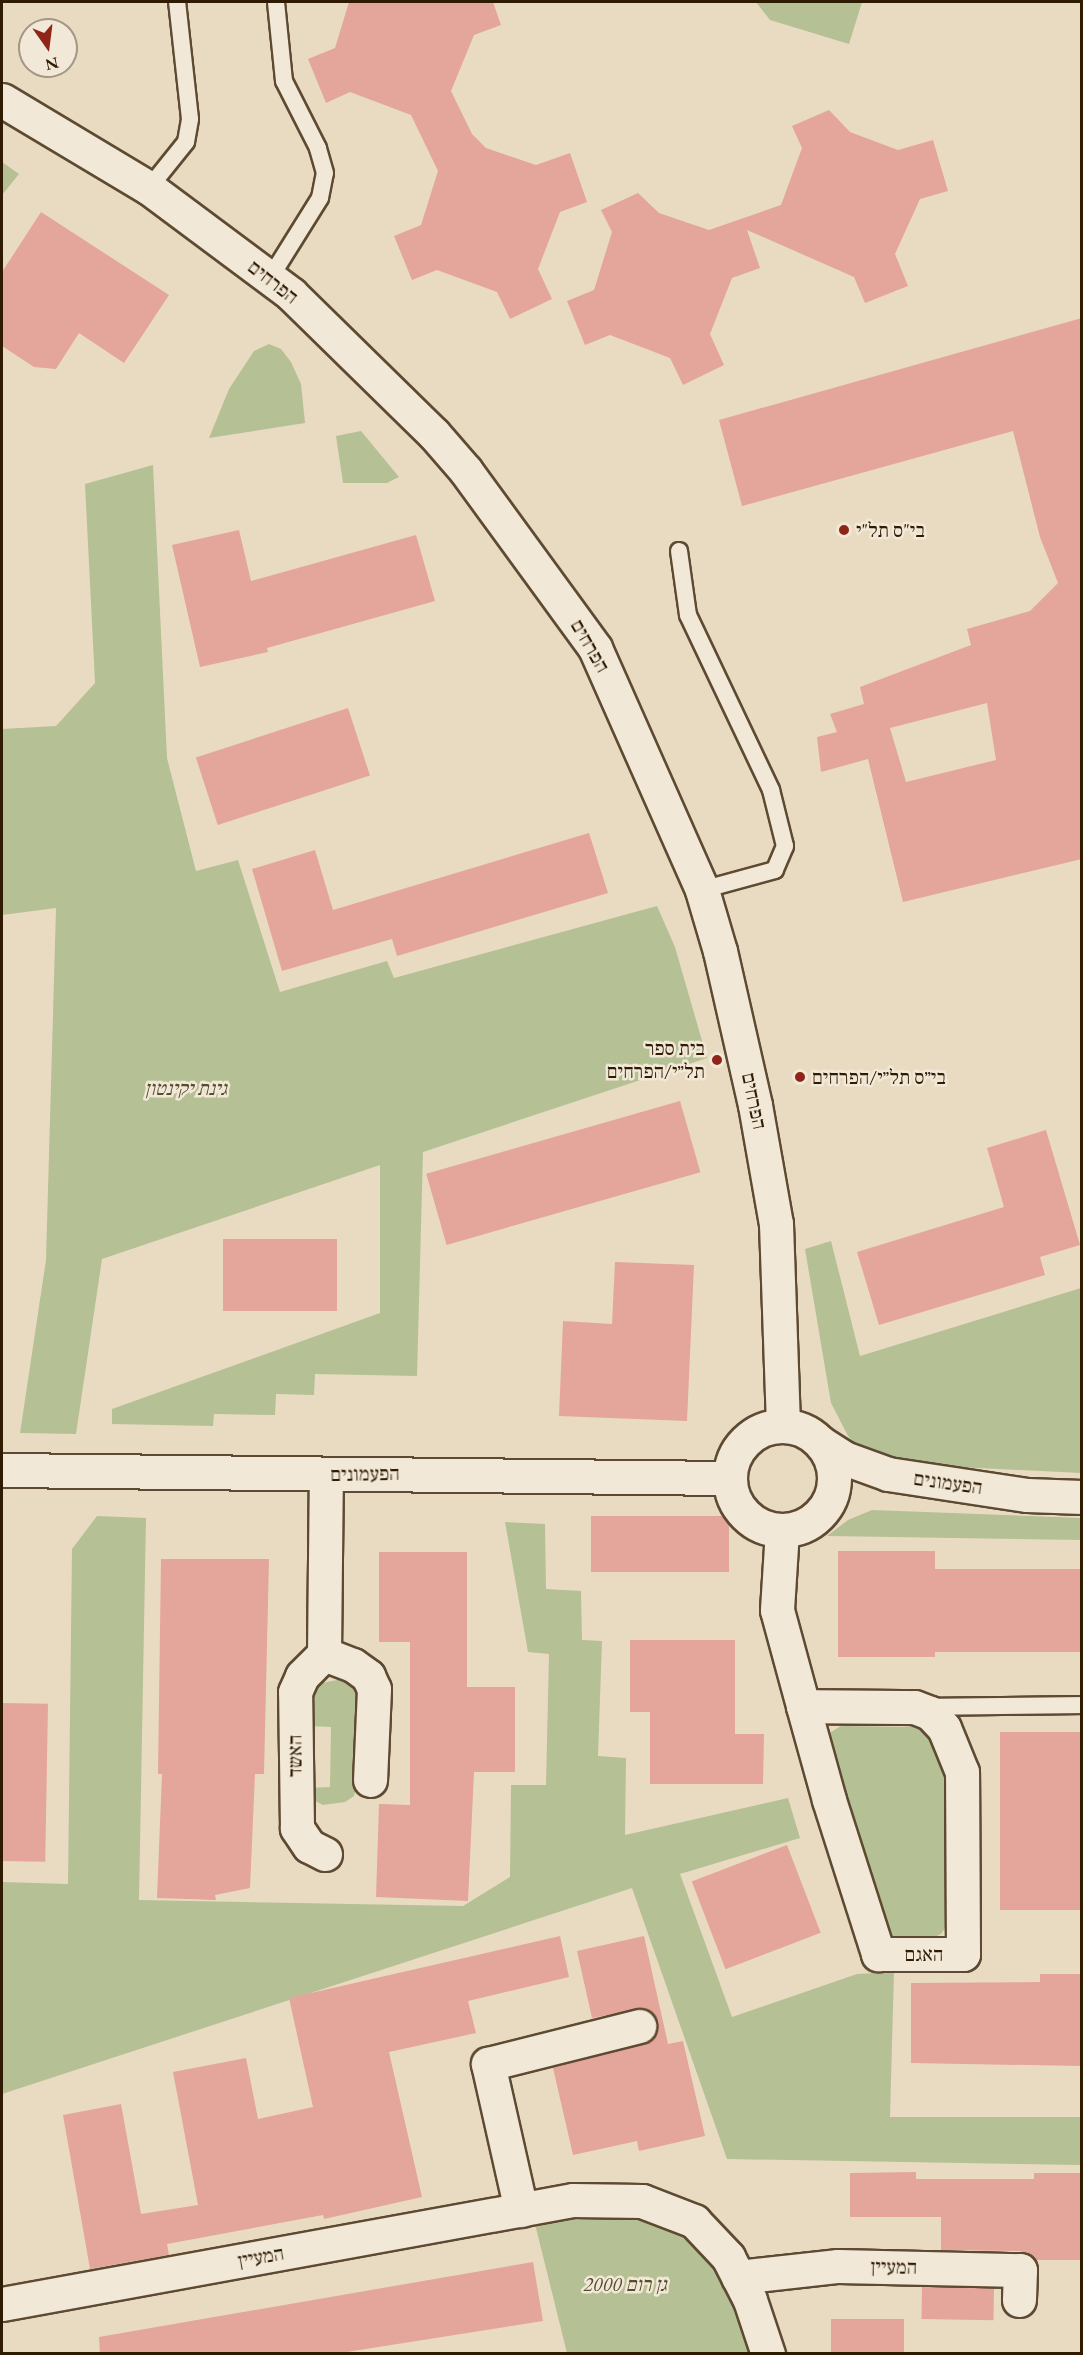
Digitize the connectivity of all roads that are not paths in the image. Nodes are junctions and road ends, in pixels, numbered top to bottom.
1 (177, 2) edge
2 (276, 2) edge
3 (2, 100) edge
4 (149, 188) junction
5 (270, 278) junction
6 (679, 551) dead end
7 (702, 890) junction
8 (783, 1426) junction
9 (821, 1443) junction
10 (2, 1470) edge
11 (326, 1475) junction
12 (729, 1478) junction
13 (1082, 1497) edge
14 (782, 1530) junction
15 (324, 1654) junction
16 (1082, 1705) edge
17 (803, 1706) junction
18 (914, 1707) junction
19 (370, 1780) dead end
20 (326, 1854) dead end
21 (639, 2026) dead end
22 (520, 2210) junction
23 (738, 2277) junction
24 (1019, 2300) dead end
25 (2, 2304) edge
26 (768, 2354) edge

1 - 4 lane
2 - 5 lane
3 - 4 street, הפרחים
4 - 5 street, הפרחים
5 - 7 street, הפרחים
6 - 7 lane
7 - 8 street, הפרחים
8 - 9 street
8 - 12 street
9 - 13 street, הפעמונים
9 - 14 street
10 - 11 street, הפעמונים
11 - 12 street, הפעמונים
11 - 15 street
12 - 14 street
14 - 17 street, האגם
15 - 19 street
15 - 20 street, האשד
16 - 18 lane
17 - 18 street
17 - 18 street, האגם
21 - 22 street
22 - 23 street, המעיין
22 - 25 street, המעיין
23 - 24 street, המעיין
23 - 26 street, המעיין

